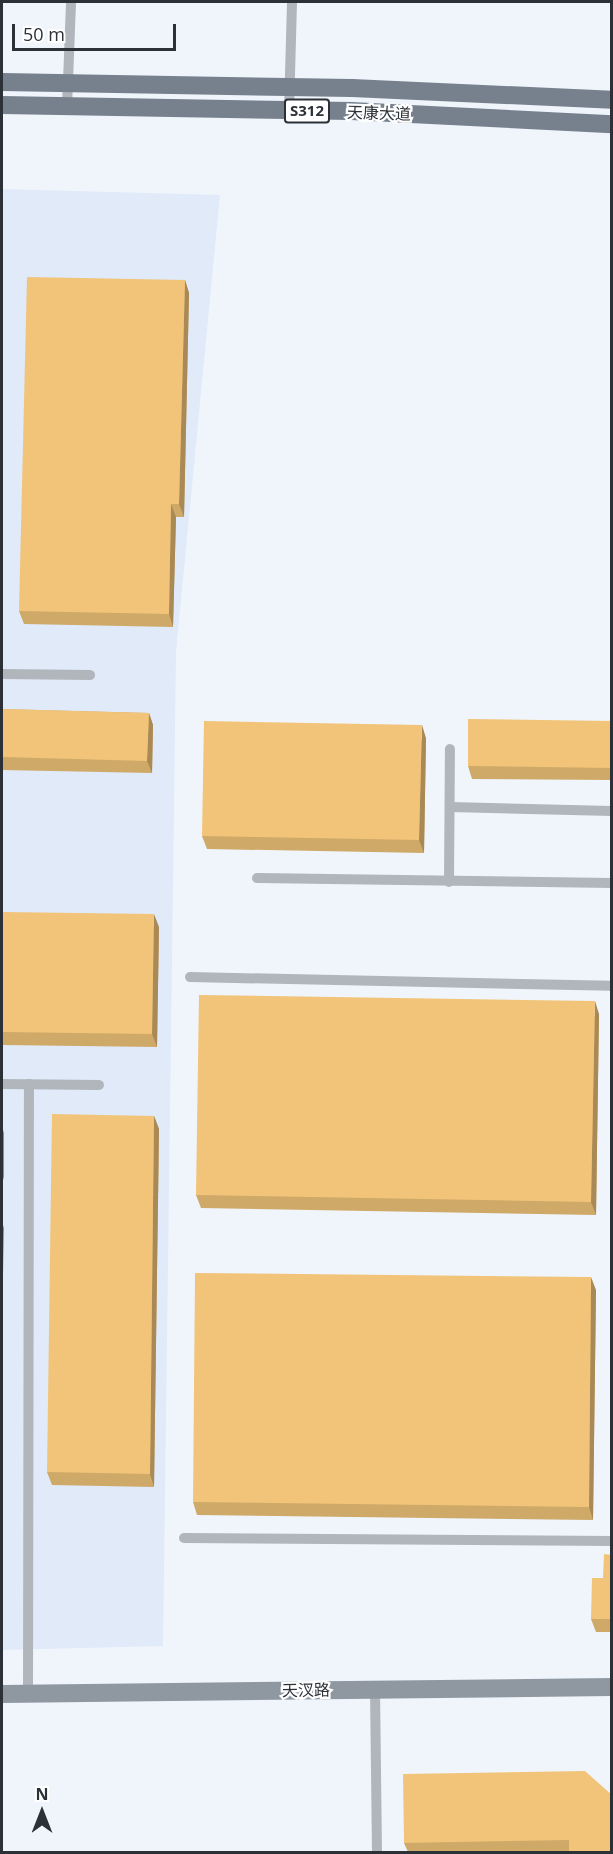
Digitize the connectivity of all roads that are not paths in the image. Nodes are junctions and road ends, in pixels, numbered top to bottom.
1 (71, 2) edge
2 (292, 2) edge
3 (2, 82) edge
4 (68, 83) junction
5 (290, 87) junction
6 (612, 100) edge
7 (2, 105) edge
8 (67, 107) junction
9 (289, 110) junction
10 (612, 124) edge
11 (2, 674) edge
12 (90, 675) dead end
13 (450, 749) dead end
14 (450, 807) junction
15 (612, 811) edge
16 (257, 878) dead end
17 (449, 882) junction
18 (612, 883) edge
19 (190, 977) dead end
20 (612, 986) edge
21 (2, 1084) edge
22 (29, 1084) junction
23 (99, 1085) dead end
24 (184, 1538) dead end
25 (612, 1541) edge
26 (612, 1687) edge
27 (375, 1689) junction
28 (28, 1693) junction
29 (2, 1694) edge
30 (377, 1852) edge

1 - 4 lane
2 - 5 lane
3 - 4 main road, 天康大道 / S312
4 - 5 main road, 天康大道 / S312
4 - 8 lane
5 - 6 main road, 天康大道 / S312
5 - 9 lane
7 - 8 main road, 天康大道 / S312
8 - 9 main road, 天康大道 / S312
9 - 10 main road, 天康大道 / S312
11 - 12 lane
13 - 14 lane
14 - 15 lane
14 - 17 lane
16 - 17 lane
17 - 18 lane
19 - 20 lane
21 - 22 lane
22 - 23 lane
22 - 28 lane
24 - 25 lane
26 - 27 street, 天汊路
27 - 28 street, 天汊路
27 - 30 lane
28 - 29 street, 天汊路

